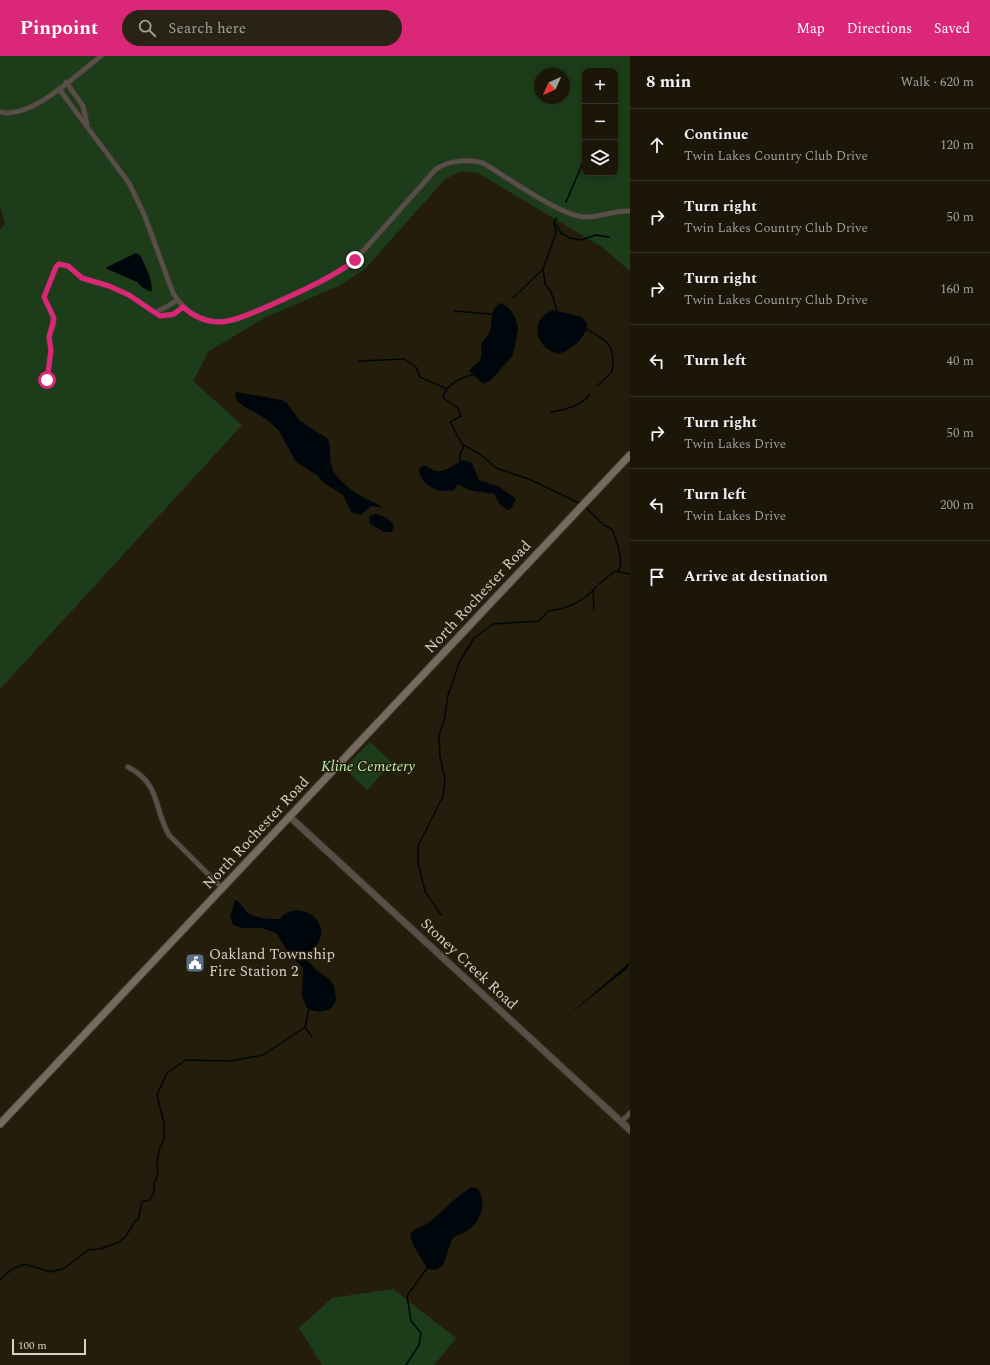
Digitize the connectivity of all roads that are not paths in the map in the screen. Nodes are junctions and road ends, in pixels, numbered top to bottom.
1 (101, 56) edge
2 (66, 82) junction
3 (59, 89) junction
4 (0, 112) edge
5 (87, 126) junction
6 (630, 211) edge
7 (177, 300) junction
8 (183, 307) junction
9 (156, 312) junction
10 (47, 380) dead end
11 (630, 455) edge
12 (128, 767) dead end
13 (290, 817) junction
14 (222, 888) junction
15 (630, 1113) edge
16 (622, 1122) junction
17 (0, 1124) edge
18 (630, 1130) edge

1 - 2 street
2 - 3 street
2 - 5 street
3 - 4 street
3 - 5 street
5 - 7 street
6 - 8 street
7 - 8 street
7 - 9 street
8 - 9 street
9 - 10 street
11 - 13 main road, North Rochester Road
12 - 14 street
13 - 14 main road, North Rochester Road
13 - 16 street, Stoney Creek Road
14 - 17 main road, North Rochester Road
15 - 16 street
16 - 18 street, Stoney Creek Road

